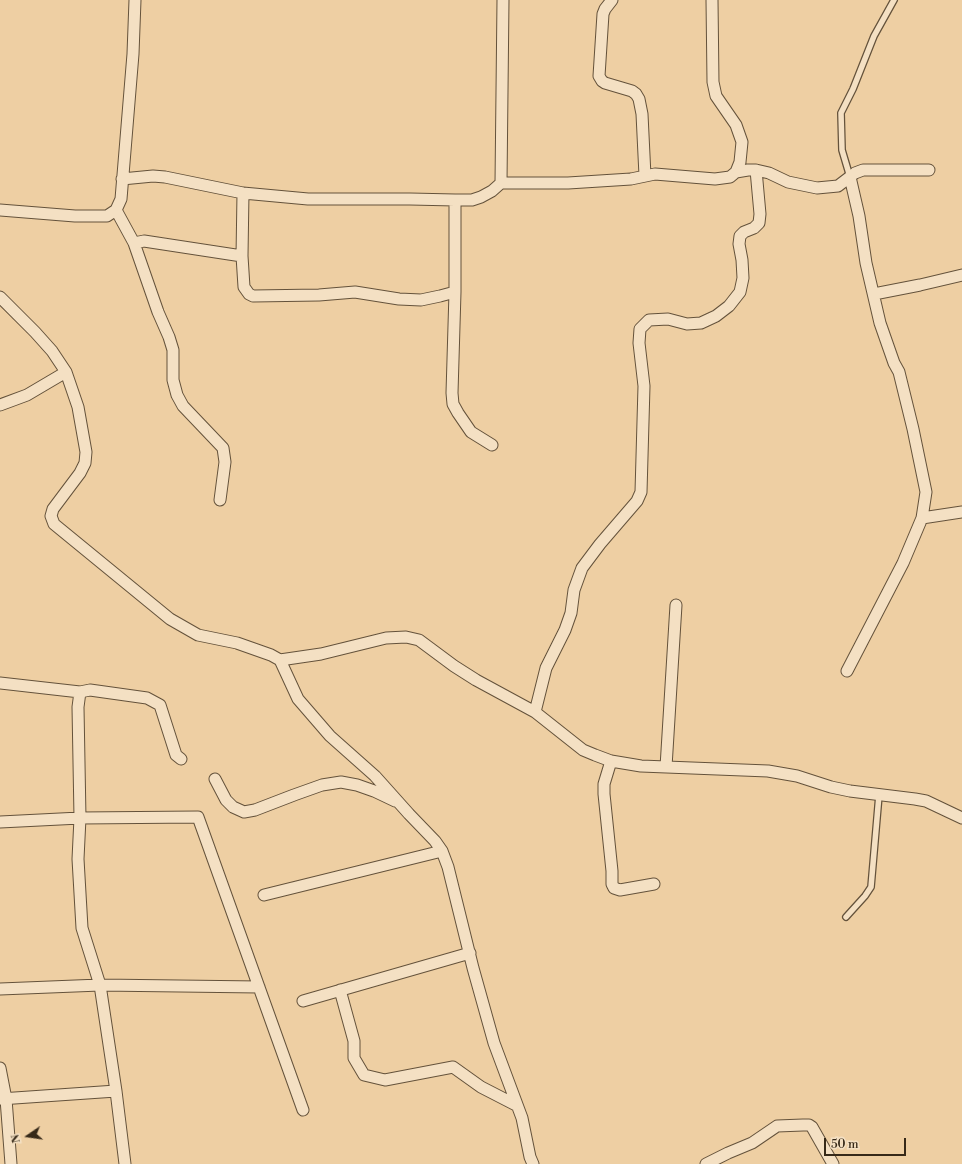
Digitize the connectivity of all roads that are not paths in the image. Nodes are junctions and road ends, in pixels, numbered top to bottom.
1 (135, 0) edge
2 (503, 0) edge
3 (612, 0) edge
4 (712, 0) edge
5 (894, 0) edge
6 (756, 170) junction
7 (929, 170) dead end
8 (736, 172) junction
9 (645, 176) junction
10 (850, 177) junction
11 (122, 179) junction
12 (501, 182) junction
13 (243, 193) junction
14 (455, 200) junction
15 (0, 210) edge
16 (116, 210) junction
17 (134, 243) junction
18 (242, 256) junction
19 (962, 275) edge
20 (455, 292) junction
21 (874, 294) junction
22 (0, 297) edge
23 (66, 372) junction
24 (0, 405) edge
25 (492, 445) dead end
26 (220, 500) dead end
27 (962, 512) edge
28 (922, 518) junction
29 (676, 605) dead end
30 (280, 660) junction
31 (847, 671) dead end
32 (0, 683) edge
33 (80, 692) junction
34 (535, 712) junction
35 (181, 760) dead end
36 (611, 761) junction
37 (666, 767) junction
38 (215, 779) dead end
39 (879, 795) junction
40 (400, 803) junction
41 (80, 818) junction
42 (962, 818) edge
43 (0, 822) edge
44 (442, 851) junction
45 (654, 884) dead end
46 (264, 895) dead end
47 (846, 917) dead end
48 (470, 953) junction
49 (100, 985) junction
50 (259, 987) junction
51 (0, 989) edge
52 (340, 990) junction
53 (303, 1001) dead end
54 (0, 1068) edge
55 (116, 1091) junction
56 (3, 1099) edge
57 (516, 1105) junction
58 (303, 1110) dead end
59 (11, 1164) edge
60 (125, 1164) edge
61 (533, 1164) edge
62 (706, 1164) edge
63 (833, 1164) edge

1 - 11 street
2 - 12 street
3 - 9 street
4 - 8 street
5 - 10 lane
6 - 8 street
6 - 10 street
6 - 34 street
7 - 10 street
8 - 9 street
9 - 12 street
10 - 21 street
11 - 13 street
11 - 16 street
12 - 14 street
13 - 14 street
13 - 18 street
14 - 20 street
15 - 16 street
16 - 17 street
17 - 18 street
17 - 26 street
18 - 20 street
19 - 21 street
20 - 25 street
21 - 28 street
22 - 23 street
23 - 24 street
23 - 30 street
27 - 28 street
28 - 31 street
29 - 37 street
30 - 34 street
30 - 40 street
32 - 33 street
33 - 35 street
33 - 41 street
34 - 36 street
36 - 37 street
36 - 45 street
37 - 39 street
38 - 40 street
39 - 42 street
39 - 47 lane
40 - 44 street
41 - 43 street
41 - 49 street
41 - 50 street
44 - 46 street
44 - 48 street
48 - 52 street
48 - 57 street
49 - 50 street
49 - 51 street
49 - 55 street
50 - 58 street
52 - 53 street
52 - 57 street
54 - 56 street
55 - 56 street
55 - 60 street
56 - 59 street
57 - 61 street
62 - 63 street

